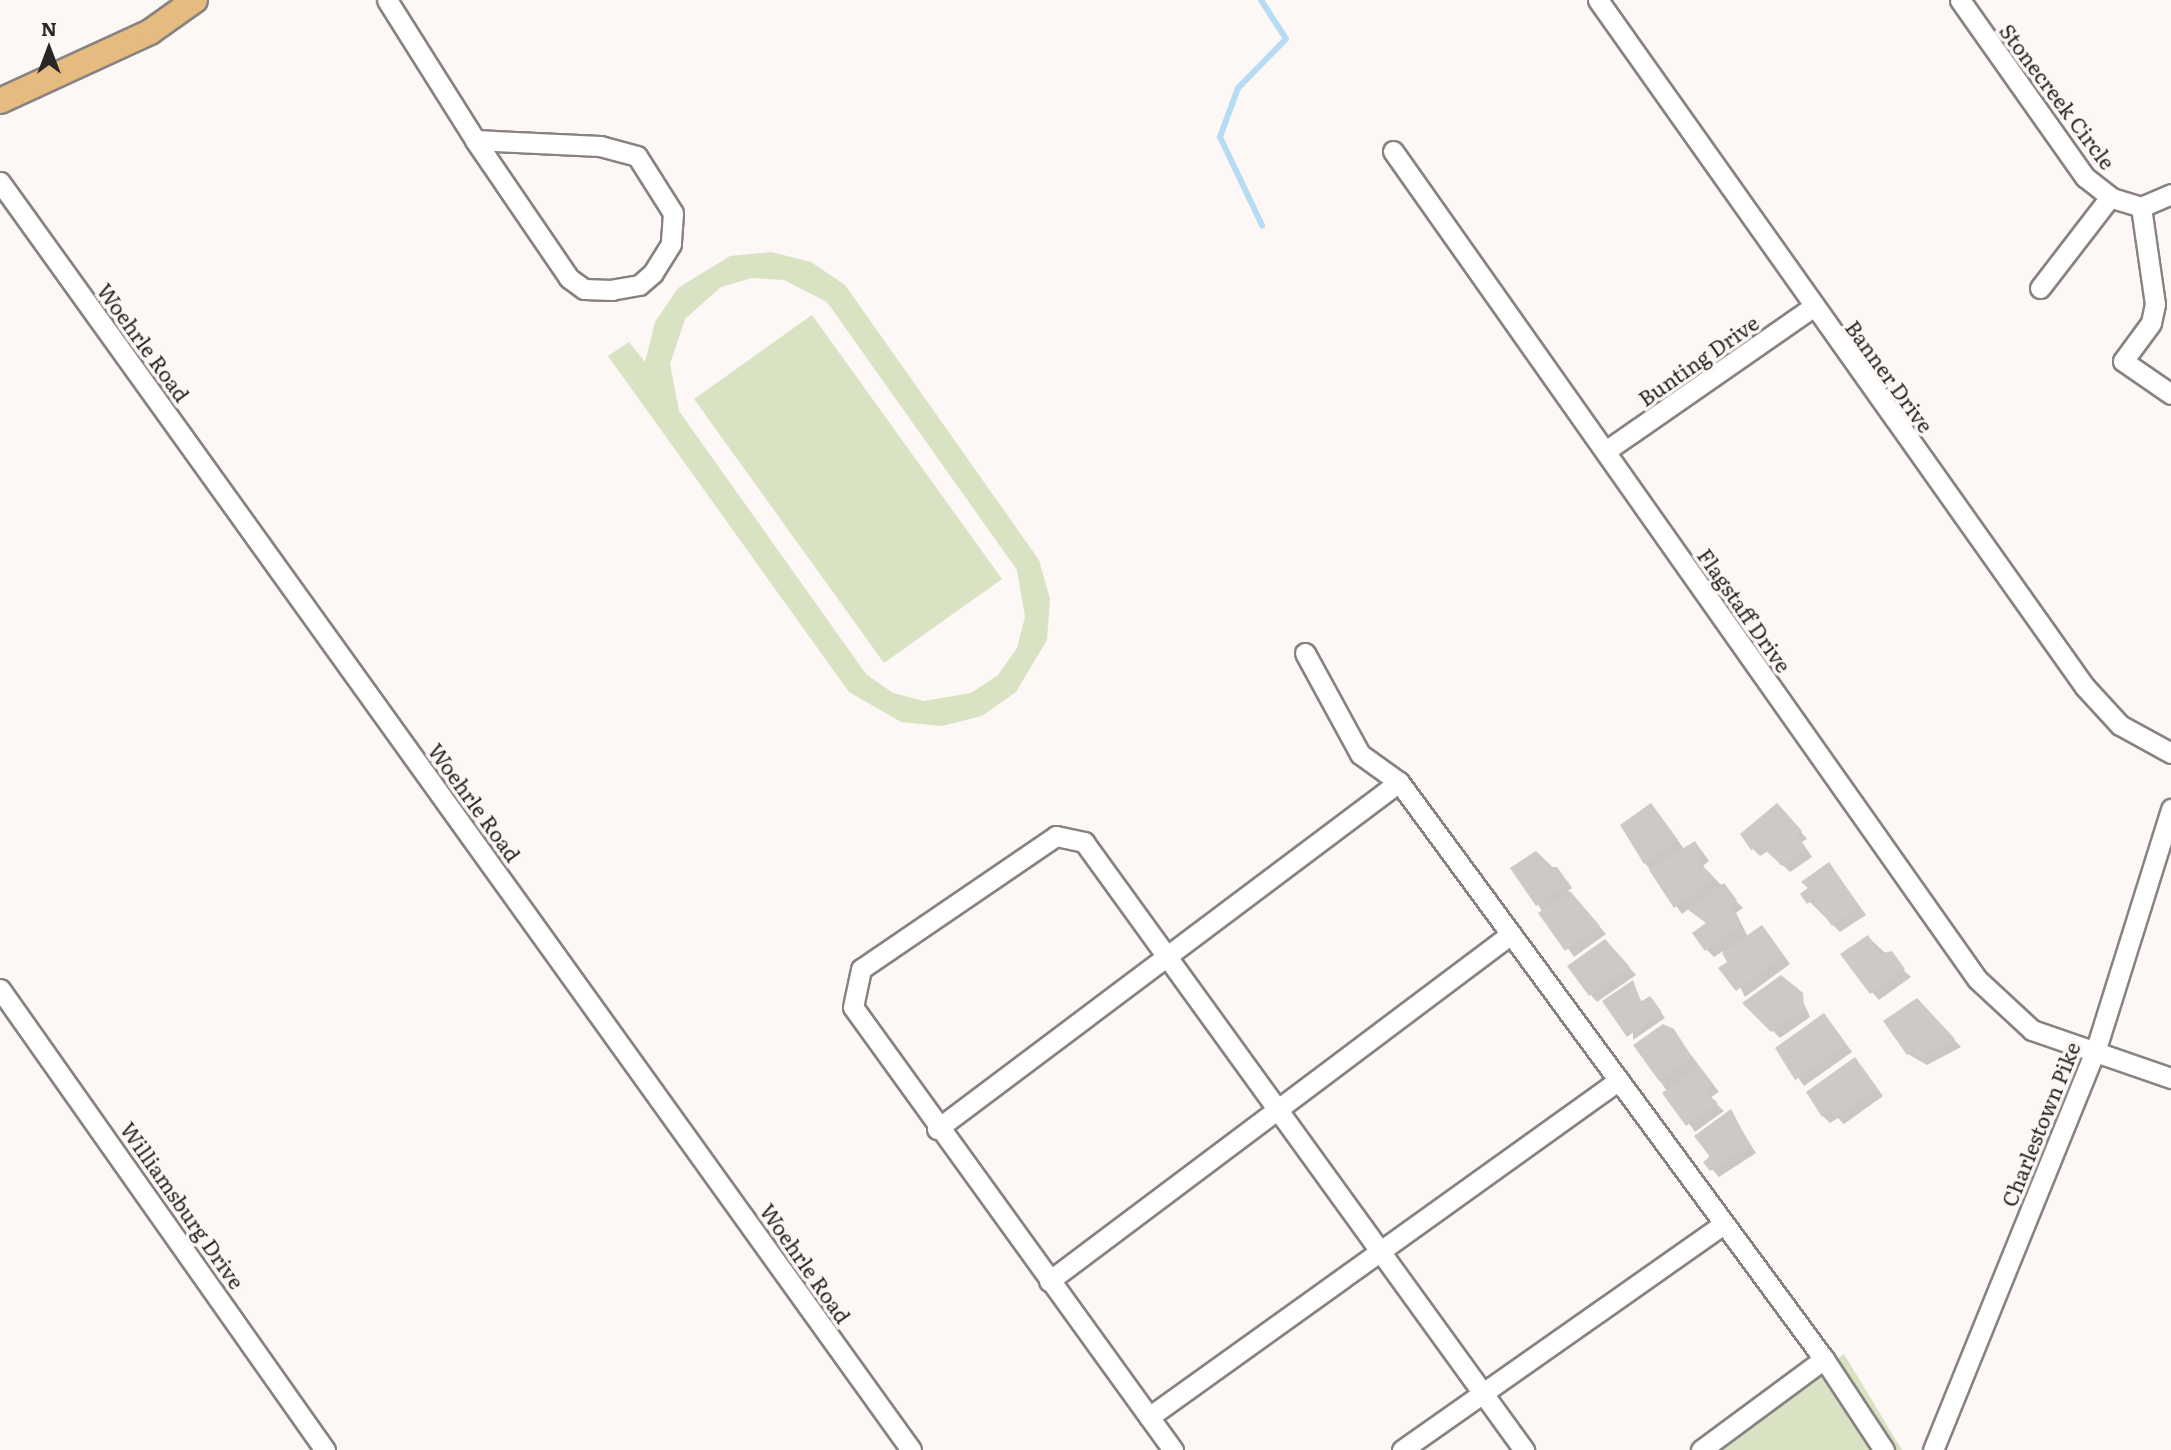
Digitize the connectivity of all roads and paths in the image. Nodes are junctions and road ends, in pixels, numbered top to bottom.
1 (195, 0) edge
2 (387, 0) edge
3 (1598, 0) edge
4 (1960, 0) edge
5 (0, 101) edge
6 (475, 140) junction
7 (1393, 151) dead end
8 (0, 182) edge
9 (2171, 194) edge
10 (2110, 197) junction
11 (2141, 207) junction
12 (2040, 288) dead end
13 (1815, 306) junction
14 (2171, 394) edge
15 (1607, 450) junction
16 (1305, 653) dead end
17 (2171, 753) edge
18 (1399, 782) junction
19 (2171, 809) edge
20 (1511, 934) junction
21 (1168, 956) junction
22 (0, 989) edge
23 (2095, 1052) junction
24 (2171, 1078) edge
25 (1619, 1080) junction
26 (1276, 1111) junction
27 (937, 1129) junction
28 (1724, 1224) junction
29 (1378, 1252) junction
30 (1049, 1281) junction
31 (1824, 1359) junction
32 (1482, 1394) junction
33 (1149, 1417) junction
34 (325, 1450) edge
35 (912, 1450) edge
36 (1173, 1450) edge
37 (1402, 1450) edge
38 (1524, 1450) edge
39 (1701, 1450) edge
40 (1884, 1450) edge
41 (1933, 1450) edge

1 - 5 main road
2 - 6 street
3 - 13 street, Banner Drive
4 - 10 street, Stonecreek Circle
6 - 6 street
7 - 15 street, Flagstaff Drive
8 - 35 street, Woehrle Road
9 - 11 street
10 - 11 street, Stonecreek Circle
10 - 12 street
11 - 14 street
13 - 15 street, Bunting Drive
13 - 17 street, Banner Drive
15 - 23 street, Flagstaff Drive
16 - 18 street
18 - 20 street
18 - 21 street
19 - 23 street, Charlestown Pike
20 - 25 street
20 - 26 street
21 - 26 street
21 - 27 street
21 - 27 street
22 - 34 street, Williamsburg Drive
23 - 24 street, Flagstaff Drive
23 - 41 street, Charlestown Pike
25 - 28 street
25 - 29 street
26 - 29 street
26 - 30 street
27 - 30 street
28 - 31 street
28 - 32 street
29 - 32 street
29 - 33 street
30 - 33 street
31 - 39 street
31 - 40 street
32 - 37 street
32 - 38 street
33 - 36 street

